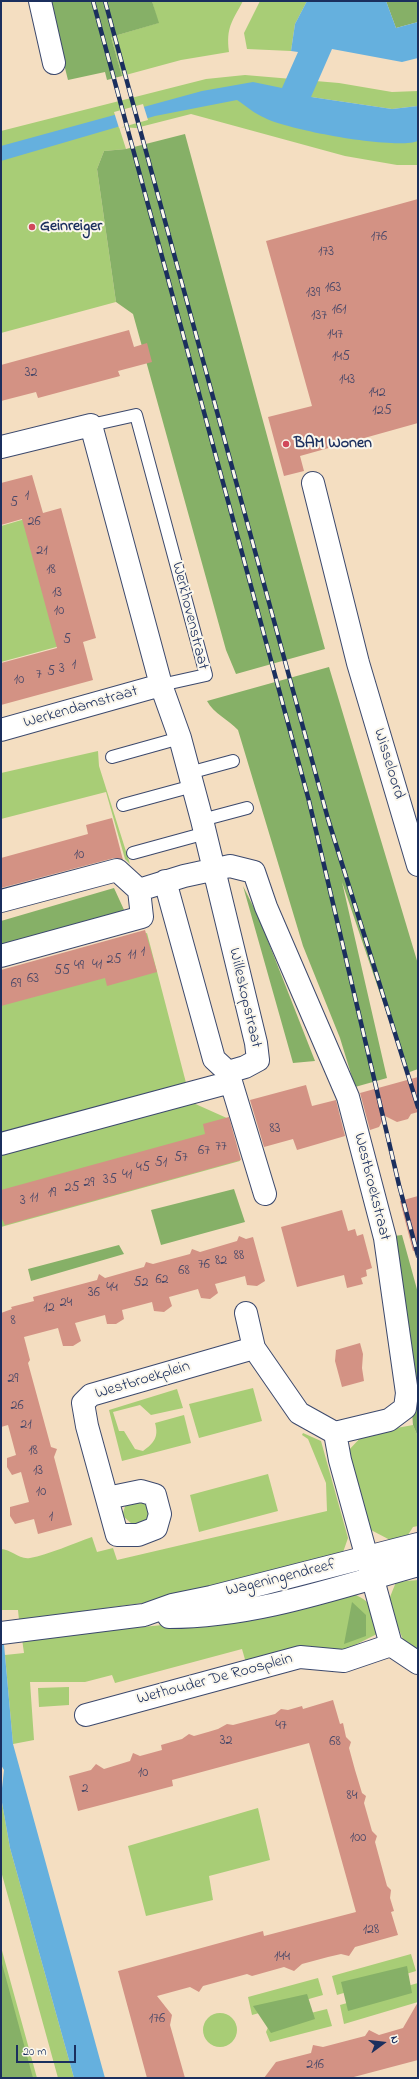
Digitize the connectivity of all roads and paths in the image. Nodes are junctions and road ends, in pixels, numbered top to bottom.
1 (40, 1) edge
2 (54, 63) dead end
3 (91, 425) junction
4 (1, 447) edge
5 (313, 483) dead end
6 (161, 684) junction
7 (1, 730) edge
8 (180, 738) junction
9 (112, 757) dead end
10 (233, 760) dead end
11 (191, 779) junction
12 (123, 805) dead end
13 (246, 808) dead end
14 (204, 827) junction
15 (133, 853) dead end
16 (418, 865) edge
17 (213, 870) junction
18 (165, 881) junction
19 (139, 890) junction
20 (1, 902) edge
21 (1, 956) edge
22 (230, 1077) junction
23 (1, 1144) edge
24 (265, 1194) dead end
25 (246, 1313) dead end
26 (254, 1348) junction
27 (334, 1433) junction
28 (107, 1498) dead end
29 (418, 1544) edge
30 (366, 1557) junction
31 (418, 1566) edge
32 (372, 1578) junction
33 (144, 1615) junction
34 (11, 1632) edge
35 (391, 1645) junction
36 (418, 1663) edge
37 (86, 1715) dead end

1 - 2 street
3 - 4 street, Werkhovenstraat
3 - 6 street
3 - 6 lane, Werkhovenstraat
5 - 16 street, Wisseloord
6 - 7 street, Werkendamstraat
6 - 8 street, Willeskopstraat
8 - 9 lane
8 - 11 street, Willeskopstraat
10 - 11 lane
11 - 12 lane
11 - 14 street, Willeskopstraat
13 - 14 lane
14 - 15 lane
14 - 17 street, Willeskopstraat
17 - 18 street
17 - 22 street, Willeskopstraat
17 - 27 street, Westbroekstraat
18 - 19 street
18 - 22 street
19 - 20 street
19 - 21 street
22 - 23 street
22 - 24 street
25 - 26 street
26 - 27 street
26 - 28 street, Westbroekplein
27 - 30 street
29 - 30 street, Wageningendreef
30 - 32 street
30 - 33 street, Wageningendreef
31 - 32 street, Wageningendreef
32 - 33 street, Wageningendreef
32 - 35 street
33 - 34 street, Wageningendreef
35 - 36 street
35 - 37 street, Wethouder De Roosplein

